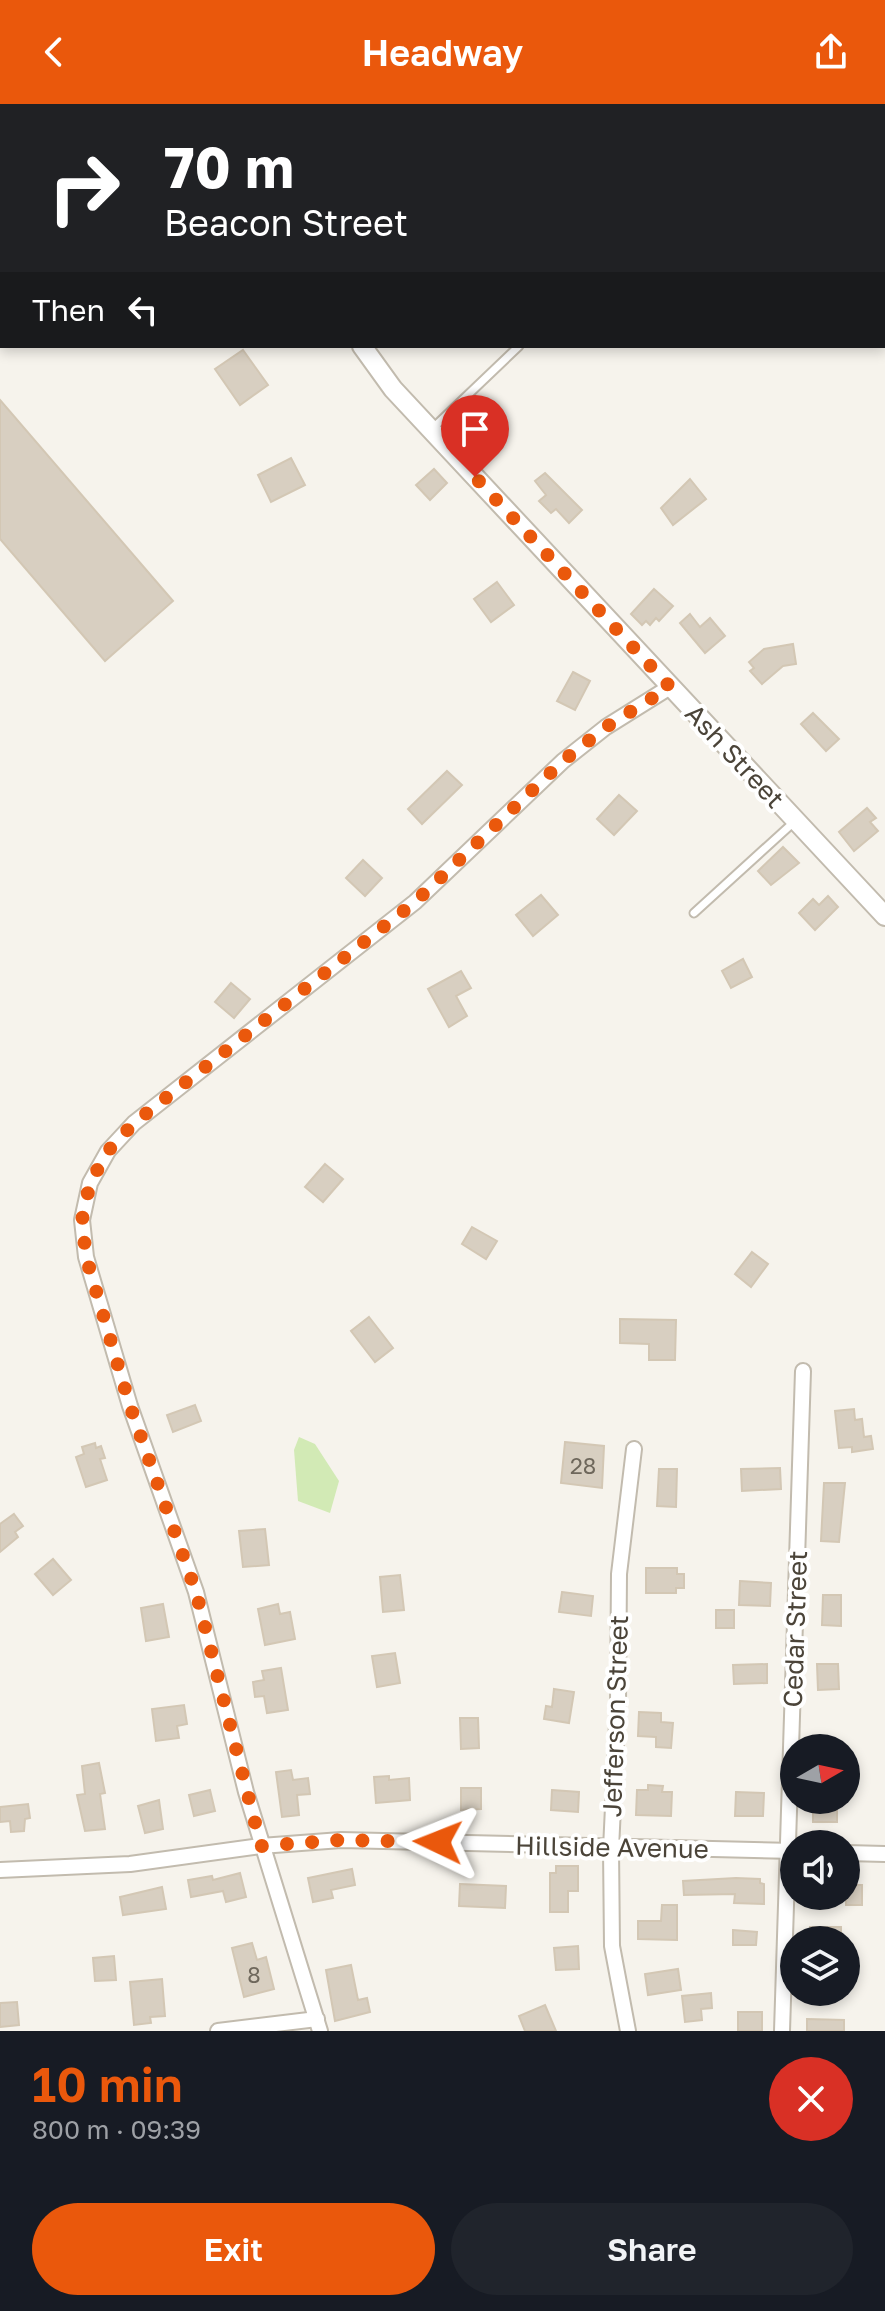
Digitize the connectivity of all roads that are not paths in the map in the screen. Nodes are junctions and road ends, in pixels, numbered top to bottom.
1 (363, 348) edge
2 (517, 348) edge
3 (431, 430) junction
4 (670, 687) junction
5 (796, 821) junction
6 (694, 913) dead end
7 (885, 916) edge
8 (803, 1371) dead end
9 (634, 1449) dead end
10 (792, 1830) edge
11 (261, 1846) junction
12 (611, 1849) junction
13 (780, 1851) edge
14 (860, 1853) edge
15 (885, 1854) edge
16 (0, 1870) edge
17 (788, 1910) edge
18 (318, 2025) edge
19 (218, 2031) edge
20 (628, 2031) edge
21 (782, 2031) edge

1 - 3 street, Ash Street
2 - 3 lane
3 - 4 street, Ash Street
4 - 5 street, Ash Street
4 - 11 street
5 - 6 lane
5 - 7 street, Ash Street
8 - 10 street, Cedar Street
9 - 12 street, Jefferson Street
11 - 12 street, Hillside Avenue
11 - 16 street, Hillside Avenue
11 - 18 street
12 - 13 street, Hillside Avenue
12 - 20 street, Jefferson Street
14 - 15 street
17 - 21 street, Cedar Street
18 - 19 street

